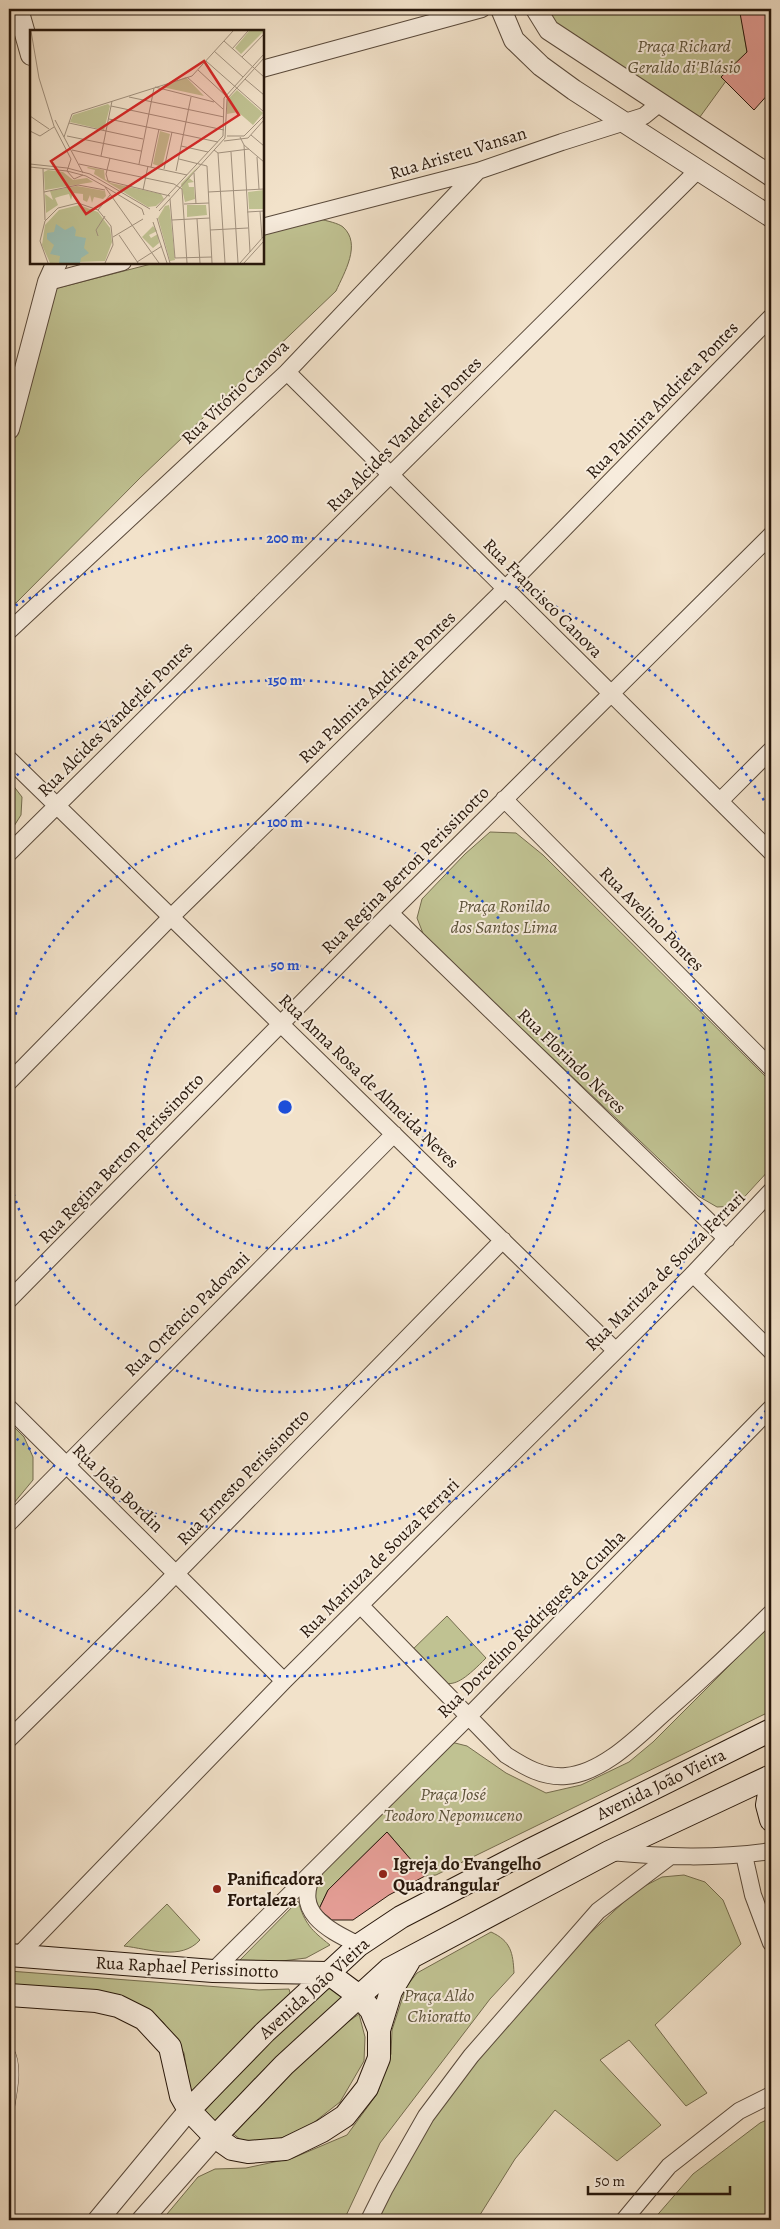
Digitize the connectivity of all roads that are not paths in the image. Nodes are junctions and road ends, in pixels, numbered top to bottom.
1 (18, 9) edge
2 (482, 9) edge
3 (501, 9) edge
4 (536, 9) edge
5 (30, 51) edge
6 (264, 68) edge
7 (660, 103) junction
8 (622, 122) junction
9 (698, 170) junction
10 (478, 171) junction
11 (771, 176) edge
12 (771, 217) edge
13 (264, 226) edge
14 (56, 264) edge
15 (116, 264) edge
16 (48, 282) junction
17 (771, 317) edge
18 (287, 372) junction
19 (9, 429) edge
20 (391, 475) junction
21 (771, 535) edge
22 (506, 588) junction
23 (9, 631) edge
24 (610, 693) junction
25 (771, 750) edge
26 (9, 759) edge
27 (504, 799) junction
28 (720, 801) junction
29 (56, 805) junction
30 (771, 852) edge
31 (9, 853) edge
32 (390, 913) junction
33 (171, 917) junction
34 (281, 1024) junction
35 (771, 1068) edge
36 (9, 1082) edge
37 (394, 1134) junction
38 (771, 1191) edge
39 (727, 1239) junction
40 (503, 1240) junction
41 (693, 1274) junction
42 (9, 1300) edge
43 (615, 1350) junction
44 (771, 1351) edge
45 (9, 1408) edge
46 (771, 1408) edge
47 (67, 1465) junction
48 (9, 1523) edge
49 (177, 1573) junction
50 (361, 1606) junction
51 (771, 1614) edge
52 (284, 1681) junction
53 (468, 1717) junction
54 (771, 1730) edge
55 (9, 1739) edge
56 (771, 1776) edge
57 (771, 1782) edge
58 (771, 1820) edge
59 (771, 1851) edge
60 (609, 1852) junction
61 (744, 1855) junction
62 (668, 1858) junction
63 (318, 1867) junction
64 (771, 1943) edge
65 (359, 1945) junction
66 (13, 1955) edge
67 (412, 1957) junction
68 (213, 1971) junction
69 (328, 1973) junction
70 (9, 1995) edge
71 (359, 1996) junction
72 (379, 2030) junction
73 (9, 2048) edge
74 (771, 2095) edge
75 (190, 2110) junction
76 (9, 2115) edge
77 (215, 2137) junction
78 (98, 2220) edge
79 (142, 2220) edge
80 (369, 2220) edge
81 (624, 2220) edge

1 - 5 street
2 - 6 street
3 - 8 street
4 - 7 street
7 - 8 street, Rua Aristeu Vansan
7 - 11 street
8 - 9 street
8 - 10 street, Rua Aristeu Vansan
9 - 12 street
9 - 20 street, Rua Alcides Vanderlei Pontes
10 - 13 street, Rua Aristeu Vansan
10 - 18 street, Rua Vitório Canova
14 - 16 street
15 - 16 street
16 - 19 street
17 - 22 street, Rua Palmira Andrieta Pontes
18 - 20 street, Rua Francisco Canova
18 - 23 street, Rua Vitório Canova
20 - 22 street, Rua Francisco Canova
20 - 29 street, Rua Alcides Vanderlei Pontes
21 - 24 street, Rua Regina Berton Perissinotto
22 - 24 street, Rua Francisco Canova
22 - 33 street, Rua Palmira Andrieta Pontes
24 - 27 street, Rua Regina Berton Perissinotto
24 - 28 street, Rua Francisco Canova
25 - 28 street
26 - 29 street, Rua Anna Rosa de Almeida Neves
27 - 32 street, Rua Regina Berton Perissinotto
27 - 35 street, Rua Avelino Pontes
28 - 30 street, Rua Francisco Canova
29 - 31 street, Rua Alcides Vanderlei Pontes
29 - 33 street, Rua Anna Rosa de Almeida Neves
32 - 34 street, Rua Regina Berton Perissinotto
32 - 39 street, Rua Florindo Neves
33 - 34 street, Rua Anna Rosa de Almeida Neves
33 - 36 street, Rua Palmira Andrieta Pontes
34 - 37 street, Rua Anna Rosa de Almeida Neves
34 - 42 street, Rua Regina Berton Perissinotto
37 - 40 street, Rua Anna Rosa de Almeida Neves
37 - 47 street, Rua Ortêncio Padovani
38 - 39 street, Rua Mariuza de Souza Ferrari
39 - 41 street, Rua Mariuza de Souza Ferrari
40 - 43 street, Rua Anna Rosa de Almeida Neves
40 - 49 street, Rua Ernesto Perissinotto
41 - 43 street, Rua Mariuza de Souza Ferrari
41 - 44 street
43 - 50 street, Rua Mariuza de Souza Ferrari
45 - 47 street, Rua João Bordin
46 - 53 street, Rua Dorcelino Rodrigues da Cunha
47 - 48 street, Rua Ortêncio Padovani
47 - 49 street, Rua João Bordin
49 - 52 street, Rua João Bordin
49 - 55 street, Rua Ernesto Perissinotto
50 - 52 street, Rua Mariuza de Souza Ferrari
50 - 53 street
51 - 53 street
52 - 66 street, Rua Mariuza de Souza Ferrari
53 - 63 street, Rua Dorcelino Rodrigues da Cunha
54 - 65 main road, Avenida João Vieira
56 - 60 main road, Avenida João Vieira
57 - 58 main road
59 - 61 street
60 - 62 street
60 - 67 main road, Avenida João Vieira
61 - 62 street
61 - 64 street
62 - 80 street
63 - 65 street, Rua Dorcelino Rodrigues da Cunha
63 - 68 street, Rua Dorcelino Rodrigues da Cunha
65 - 69 main road, Avenida João Vieira
66 - 68 main road, Rua Raphael Perissinotto
67 - 71 main road, Avenida João Vieira
67 - 72 main road
68 - 69 main road, Rua Raphael Perissinotto
69 - 71 main road
69 - 75 main road, Avenida João Vieira
70 - 75 main road
71 - 72 main road, Avenida João Vieira
71 - 77 main road, Avenida João Vieira
72 - 77 main road, Avenida João Vieira
73 - 76 lane
74 - 81 street
75 - 77 main road
75 - 78 street, Avenida João Vieira
77 - 79 street, Avenida João Vieira

